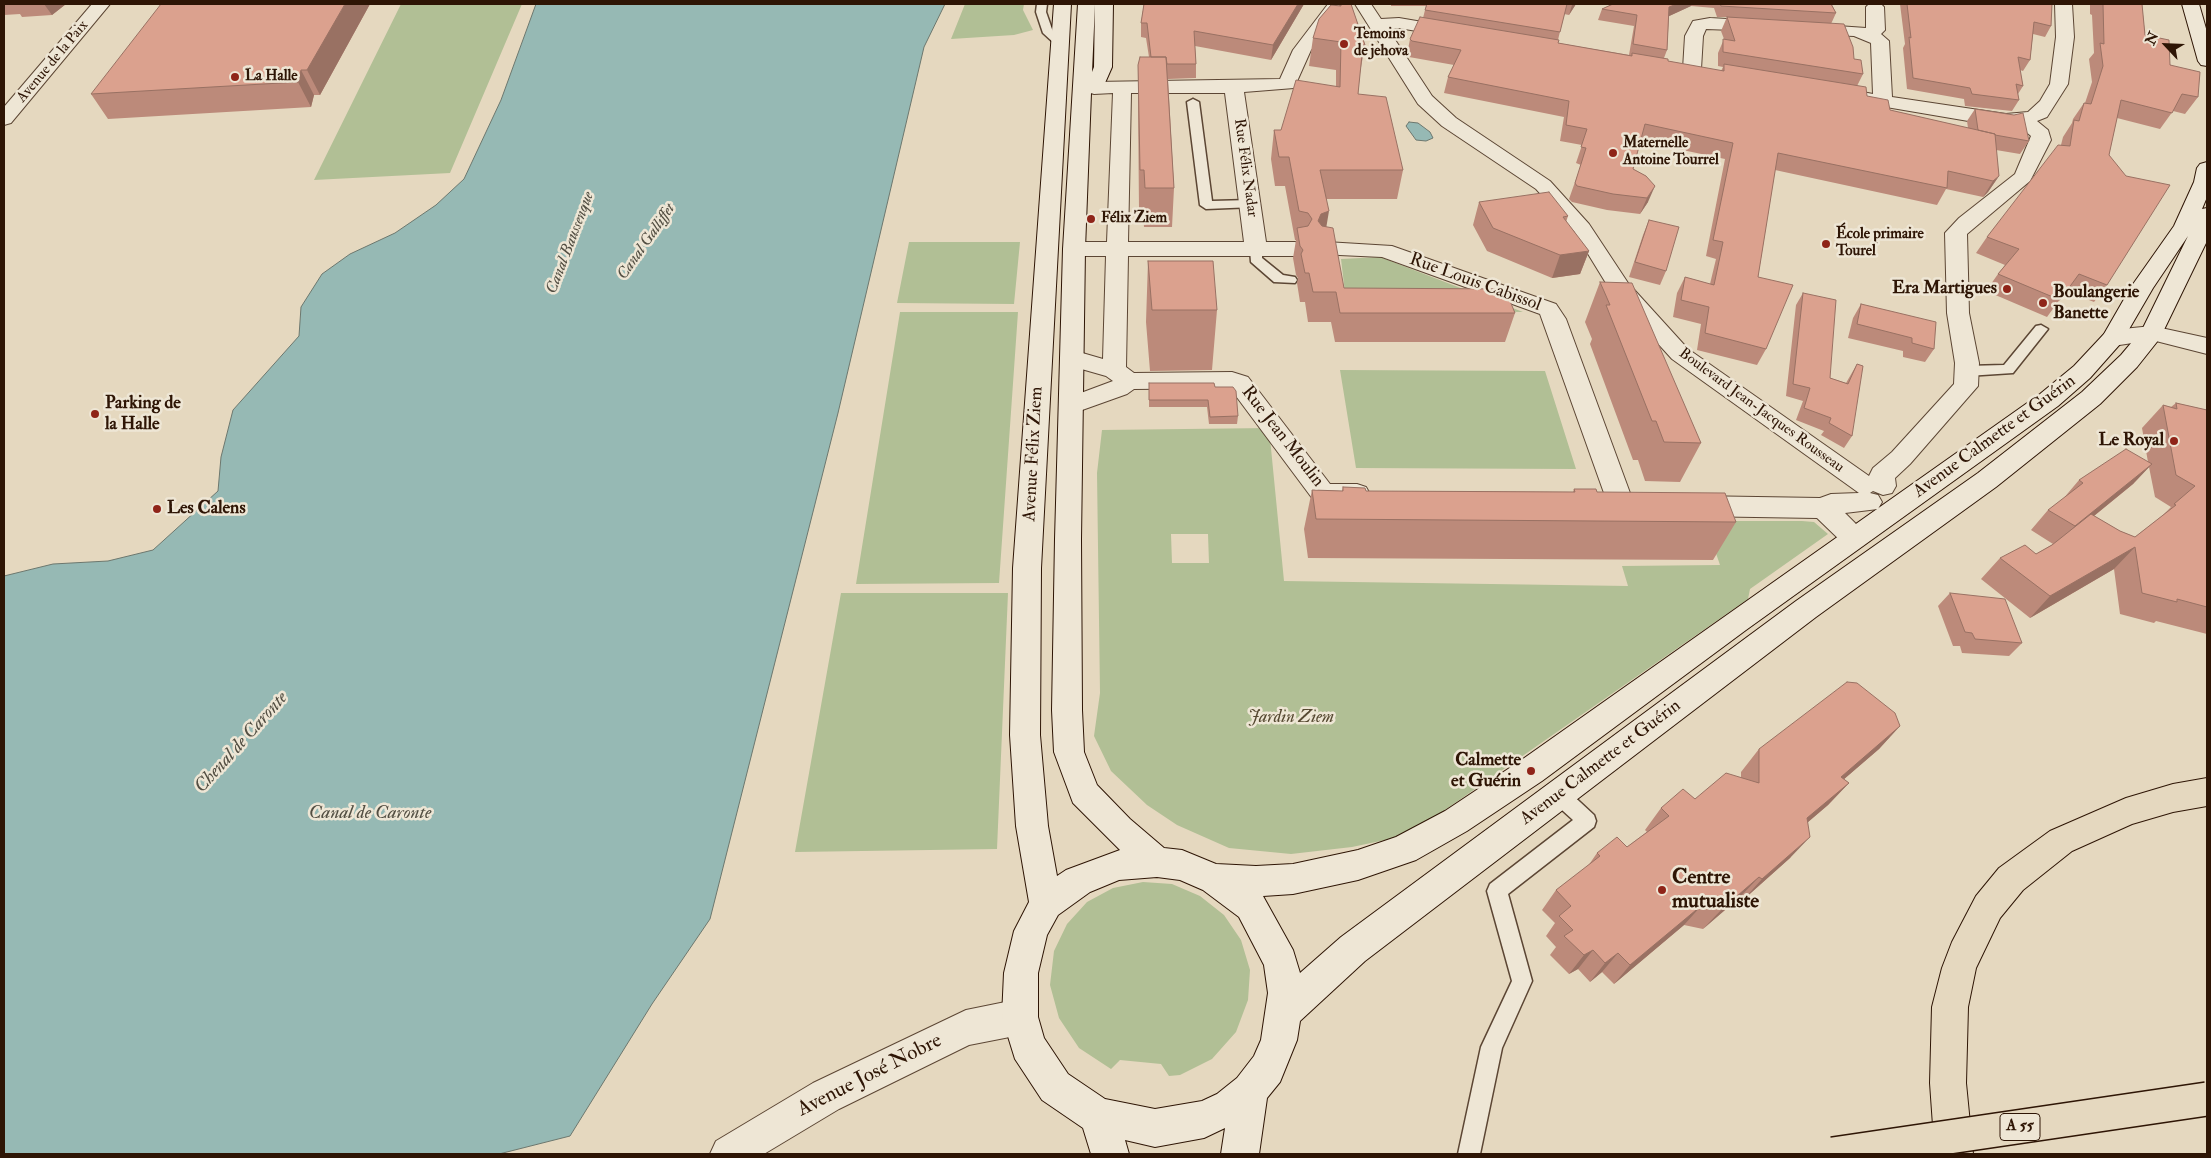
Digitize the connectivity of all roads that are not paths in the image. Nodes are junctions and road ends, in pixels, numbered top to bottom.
1 (101, 4) edge
2 (1042, 4) edge
3 (1062, 4) edge
4 (1086, 4) edge
5 (1104, 4) edge
6 (1337, 4) edge
7 (1363, 4) edge
8 (2064, 4) edge
9 (2190, 4) edge
10 (2202, 4) edge
11 (1874, 7) dead end
12 (2207, 23) edge
13 (1375, 24) junction
14 (1777, 27) edge
15 (1796, 28) edge
16 (1467, 34) edge
17 (1869, 34) junction
18 (1059, 42) junction
19 (2207, 60) edge
20 (1692, 70) edge
21 (1234, 87) junction
22 (1088, 88) junction
23 (1122, 88) junction
24 (1836, 94) edge
25 (1883, 101) junction
26 (1193, 102) dead end
27 (4, 119) edge
28 (2022, 119) junction
29 (2207, 168) edge
30 (1250, 204) junction
31 (2207, 214) edge
32 (1074, 249) junction
33 (1256, 249) junction
34 (1295, 249) dead end
35 (1326, 249) edge
36 (1117, 250) junction
37 (1290, 280) dead end
38 (2041, 329) dead end
39 (2152, 333) junction
40 (2113, 338) junction
41 (2207, 346) edge
42 (1072, 358) junction
43 (1967, 371) junction
44 (1122, 375) junction
45 (1071, 406) junction
46 (1588, 493) edge
47 (1617, 493) junction
48 (1381, 494) edge
49 (1643, 496) edge
50 (1882, 498) junction
51 (1667, 503) edge
52 (1824, 508) junction
53 (1925, 523) junction
54 (1854, 538) junction
55 (2207, 792) edge
56 (1559, 795) junction
57 (1157, 862) junction
58 (1215, 879) junction
59 (1046, 904) junction
60 (1284, 1011) junction
61 (1020, 1017) junction
62 (2207, 1082) edge
63 (1250, 1090) junction
64 (2207, 1099) edge
65 (2125, 1111) junction
66 (1098, 1116) junction
67 (729, 1154) edge
68 (1110, 1154) edge
69 (1240, 1154) edge
70 (1469, 1154) edge
71 (1833, 1154) edge
72 (1954, 1154) edge

1 - 27 main road, Avenue de la Paix
2 - 18 lane
3 - 18 main road, Avenue Félix Ziem
4 - 22 main road, Avenue Félix Ziem
5 - 22 main road, Avenue Félix Ziem
6 - 21 main road
7 - 13 main road, Boulevard Jean-Jacques Rousseau
8 - 28 main road
9 - 19 main road
10 - 12 main road
11 - 17 main road
13 - 16 main road
13 - 50 main road, Boulevard Jean-Jacques Rousseau
14 - 20 main road
15 - 17 main road
17 - 25 main road
18 - 59 main road, Avenue Félix Ziem
21 - 23 main road
21 - 30 main road, Rue Félix Nadar
22 - 23 main road
22 - 32 main road, Avenue Félix Ziem
23 - 36 main road
24 - 25 main road
25 - 28 main road
26 - 30 lane
28 - 43 main road
29 - 40 main road, Avenue Calmette et Guérin
30 - 33 main road, Rue Félix Nadar
31 - 39 main road, Avenue Calmette et Guérin
32 - 36 main road
32 - 42 main road, Avenue Félix Ziem
33 - 34 main road
33 - 36 main road
33 - 37 lane
35 - 47 main road, Rue Louis Cabissol
36 - 44 main road
38 - 43 lane
39 - 40 main road
39 - 41 main road
39 - 53 main road, Avenue Calmette et Guérin
40 - 50 main road, Avenue Calmette et Guérin
42 - 44 main road
42 - 45 main road, Avenue Félix Ziem
43 - 50 main road
44 - 45 main road, Avenue Félix Ziem
44 - 48 main road, Rue Jean Moulin
45 - 57 main road, Avenue Félix Ziem
46 - 47 main road
47 - 49 main road
50 - 52 main road
50 - 53 main road, Avenue Calmette et Guérin
50 - 54 main road, Avenue Calmette et Guérin
51 - 52 main road
52 - 54 main road
53 - 56 main road, Avenue Calmette et Guérin
54 - 58 main road, Avenue Calmette et Guérin
55 - 72 highway
56 - 60 main road, Avenue Calmette et Guérin
56 - 70 lane
57 - 58 main road
57 - 59 main road
58 - 60 main road
59 - 61 main road
60 - 63 main road
61 - 66 main road
61 - 67 main road, Avenue José Nobre
62 - 65 highway, bridge
63 - 66 main road
63 - 69 main road
64 - 65 highway, A 55, bridge
65 - 71 highway, A 55, bridge
66 - 68 main road

